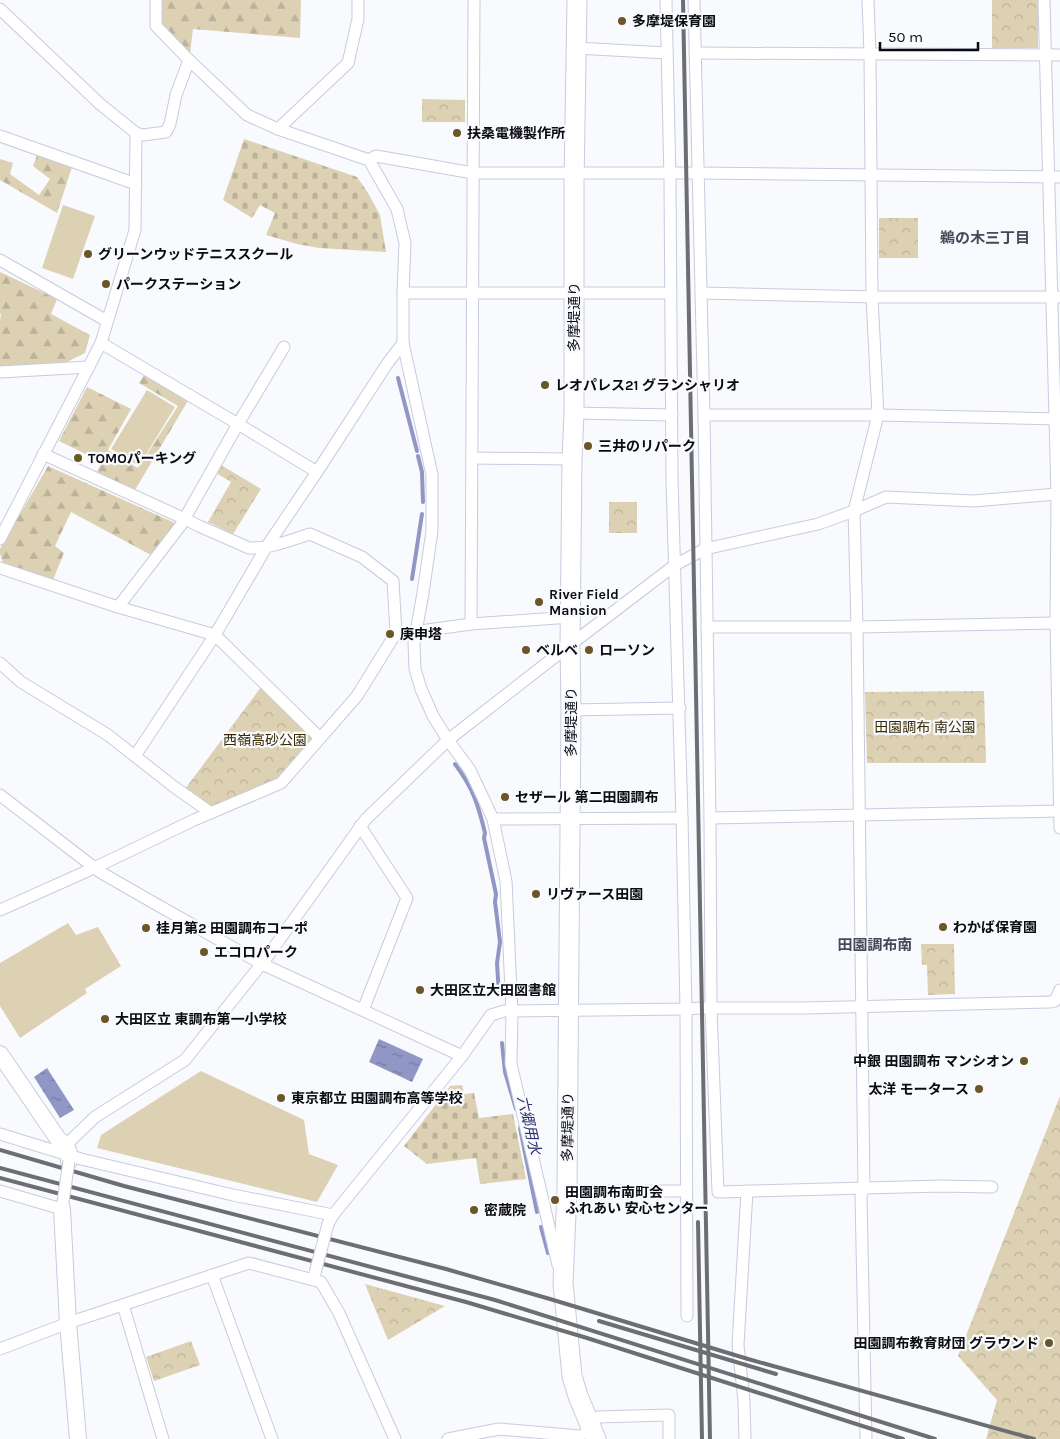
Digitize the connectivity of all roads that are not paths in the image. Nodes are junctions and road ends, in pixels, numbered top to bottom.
1 (156, 0) edge
2 (358, 0) edge
3 (474, 0) edge
4 (577, 0) edge
5 (666, 0) edge
6 (694, 0) edge
7 (868, 0) edge
8 (1044, 0) edge
9 (0, 9) edge
10 (576, 48) junction
11 (667, 53) junction
12 (695, 53) junction
13 (870, 54) junction
14 (1045, 55) junction
15 (1060, 55) edge
16 (189, 60) junction
17 (278, 129) junction
18 (136, 133) junction
19 (0, 136) edge
20 (369, 160) junction
21 (473, 173) junction
22 (574, 173) junction
23 (697, 173) junction
24 (670, 174) junction
25 (871, 175) junction
26 (1054, 176) edge
27 (136, 184) junction
28 (0, 260) edge
29 (403, 293) junction
30 (473, 293) junction
31 (573, 293) junction
32 (670, 293) junction
33 (701, 293) junction
34 (872, 297) junction
35 (1056, 297) edge
36 (107, 321) junction
37 (101, 343) junction
38 (402, 343) junction
39 (284, 347) dead end
40 (89, 367) junction
41 (0, 372) edge
42 (574, 413) junction
43 (672, 415) junction
44 (704, 415) junction
45 (878, 416) junction
46 (1057, 419) edge
47 (238, 424) junction
48 (43, 454) junction
49 (472, 458) junction
50 (572, 459) junction
51 (317, 472) junction
52 (1057, 494) junction
53 (854, 511) junction
54 (185, 519) junction
55 (0, 539) edge
56 (267, 546) junction
57 (705, 549) junction
58 (675, 565) junction
59 (0, 568) edge
60 (118, 607) junction
61 (571, 617) junction
62 (1056, 622) junction
63 (471, 624) junction
64 (707, 627) junction
65 (856, 627) junction
66 (416, 632) junction
67 (396, 634) junction
68 (214, 635) junction
69 (570, 645) junction
70 (0, 663) edge
71 (680, 708) junction
72 (571, 710) junction
73 (320, 738) junction
74 (448, 740) junction
75 (135, 756) junction
76 (0, 795) edge
77 (1060, 811) edge
78 (211, 813) junction
79 (858, 815) junction
80 (493, 818) junction
81 (570, 818) junction
82 (682, 818) junction
83 (710, 818) junction
84 (360, 826) junction
85 (1060, 828) edge
86 (94, 868) junction
87 (0, 910) edge
88 (262, 964) junction
89 (1058, 994) edge
90 (861, 1006) junction
91 (710, 1008) junction
92 (686, 1009) junction
93 (363, 1010) junction
94 (569, 1010) junction
95 (512, 1012) junction
96 (0, 1054) edge
97 (462, 1056) junction
98 (0, 1134) edge
99 (69, 1154) junction
100 (992, 1187) dead end
101 (864, 1188) junction
102 (0, 1191) edge
103 (567, 1191) junction
104 (686, 1191) junction
105 (747, 1191) junction
106 (62, 1206) junction
107 (331, 1219) junction
108 (212, 1275) junction
109 (314, 1276) junction
110 (563, 1283) junction
111 (124, 1305) junction
112 (687, 1316) dead end
113 (68, 1324) junction
114 (0, 1348) edge
115 (586, 1434) edge
116 (78, 1439) edge
117 (163, 1439) edge
118 (272, 1439) edge
119 (394, 1439) edge
120 (448, 1439) edge
121 (669, 1439) edge
122 (745, 1439) edge
123 (866, 1439) edge

1 - 16 street
2 - 17 street
3 - 21 street
4 - 10 main road, 多摩堤通り
5 - 11 street
6 - 12 street
7 - 13 street
8 - 14 street
9 - 18 street
10 - 11 street
10 - 22 main road, 多摩堤通り
11 - 24 street
12 - 13 street
12 - 23 street
13 - 14 street
13 - 25 street
14 - 15 street
14 - 26 street
16 - 17 street
16 - 18 street
17 - 20 street
18 - 27 street
19 - 27 street
20 - 21 street
20 - 29 street
21 - 22 street
21 - 30 street
22 - 24 street
22 - 31 main road, 多摩堤通り
23 - 24 street
23 - 25 street
23 - 33 street
24 - 32 street
25 - 26 street
25 - 34 street
26 - 35 street
27 - 36 street
28 - 36 street
29 - 30 street
29 - 38 street
30 - 31 street
30 - 49 street
31 - 32 street
31 - 42 main road, 多摩堤通り
32 - 43 street
33 - 34 street
33 - 44 street
34 - 35 street
34 - 45 street
35 - 46 street
36 - 37 street
37 - 40 street
37 - 47 street
38 - 51 street
38 - 66 street
39 - 47 street
40 - 41 street
40 - 48 street
42 - 43 street
42 - 50 main road, 多摩堤通り
43 - 58 street
44 - 45 street
44 - 57 street
45 - 46 street
45 - 53 street
46 - 52 street
47 - 51 street
47 - 54 street
48 - 54 street
48 - 55 street
49 - 50 street
49 - 63 street
50 - 61 main road, 多摩堤通り
51 - 56 street
52 - 53 street
52 - 62 street
53 - 57 street
53 - 65 street
54 - 56 street
54 - 60 street
56 - 67 street
56 - 68 street
57 - 58 street
57 - 64 street
58 - 69 street
58 - 71 street
59 - 60 street
60 - 68 street
61 - 63 street
61 - 69 main road, 多摩堤通り
62 - 65 street
62 - 77 street
63 - 66 street
64 - 65 street
64 - 83 street
65 - 79 street
66 - 67 street
66 - 74 street
67 - 73 street
68 - 73 street
68 - 75 street
69 - 72 main road, 多摩堤通り
69 - 74 street
70 - 75 street
71 - 72 street
71 - 82 street
72 - 81 main road, 多摩堤通り
73 - 78 street
74 - 80 street
74 - 84 street
75 - 78 street
76 - 86 street
77 - 79 street
77 - 85 street
78 - 86 street
79 - 83 street
79 - 90 street
80 - 81 street
80 - 95 street
81 - 82 street
81 - 94 main road, 多摩堤通り
82 - 92 street
83 - 91 street
84 - 88 street
84 - 93 street
86 - 87 street
86 - 88 street
88 - 93 street
88 - 99 street
89 - 90 street
90 - 91 street
90 - 101 street
91 - 92 street
91 - 105 street
92 - 94 street
92 - 104 street
93 - 97 street
94 - 95 street
94 - 103 main road, 多摩堤通り
95 - 97 street
95 - 110 street
96 - 99 street
97 - 107 street
98 - 99 street
99 - 106 street, bridge
99 - 107 street
100 - 101 street
101 - 105 street
101 - 123 street
102 - 106 street
103 - 104 street
103 - 110 main road, 多摩堤通り
104 - 112 street
105 - 122 street
106 - 113 street
107 - 109 street, bridge
108 - 109 street
108 - 111 street
108 - 118 street
109 - 119 street
110 - 115 main road, 多摩堤通り
111 - 113 street
111 - 117 street
113 - 114 street
113 - 116 street
115 - 120 street
115 - 121 street

